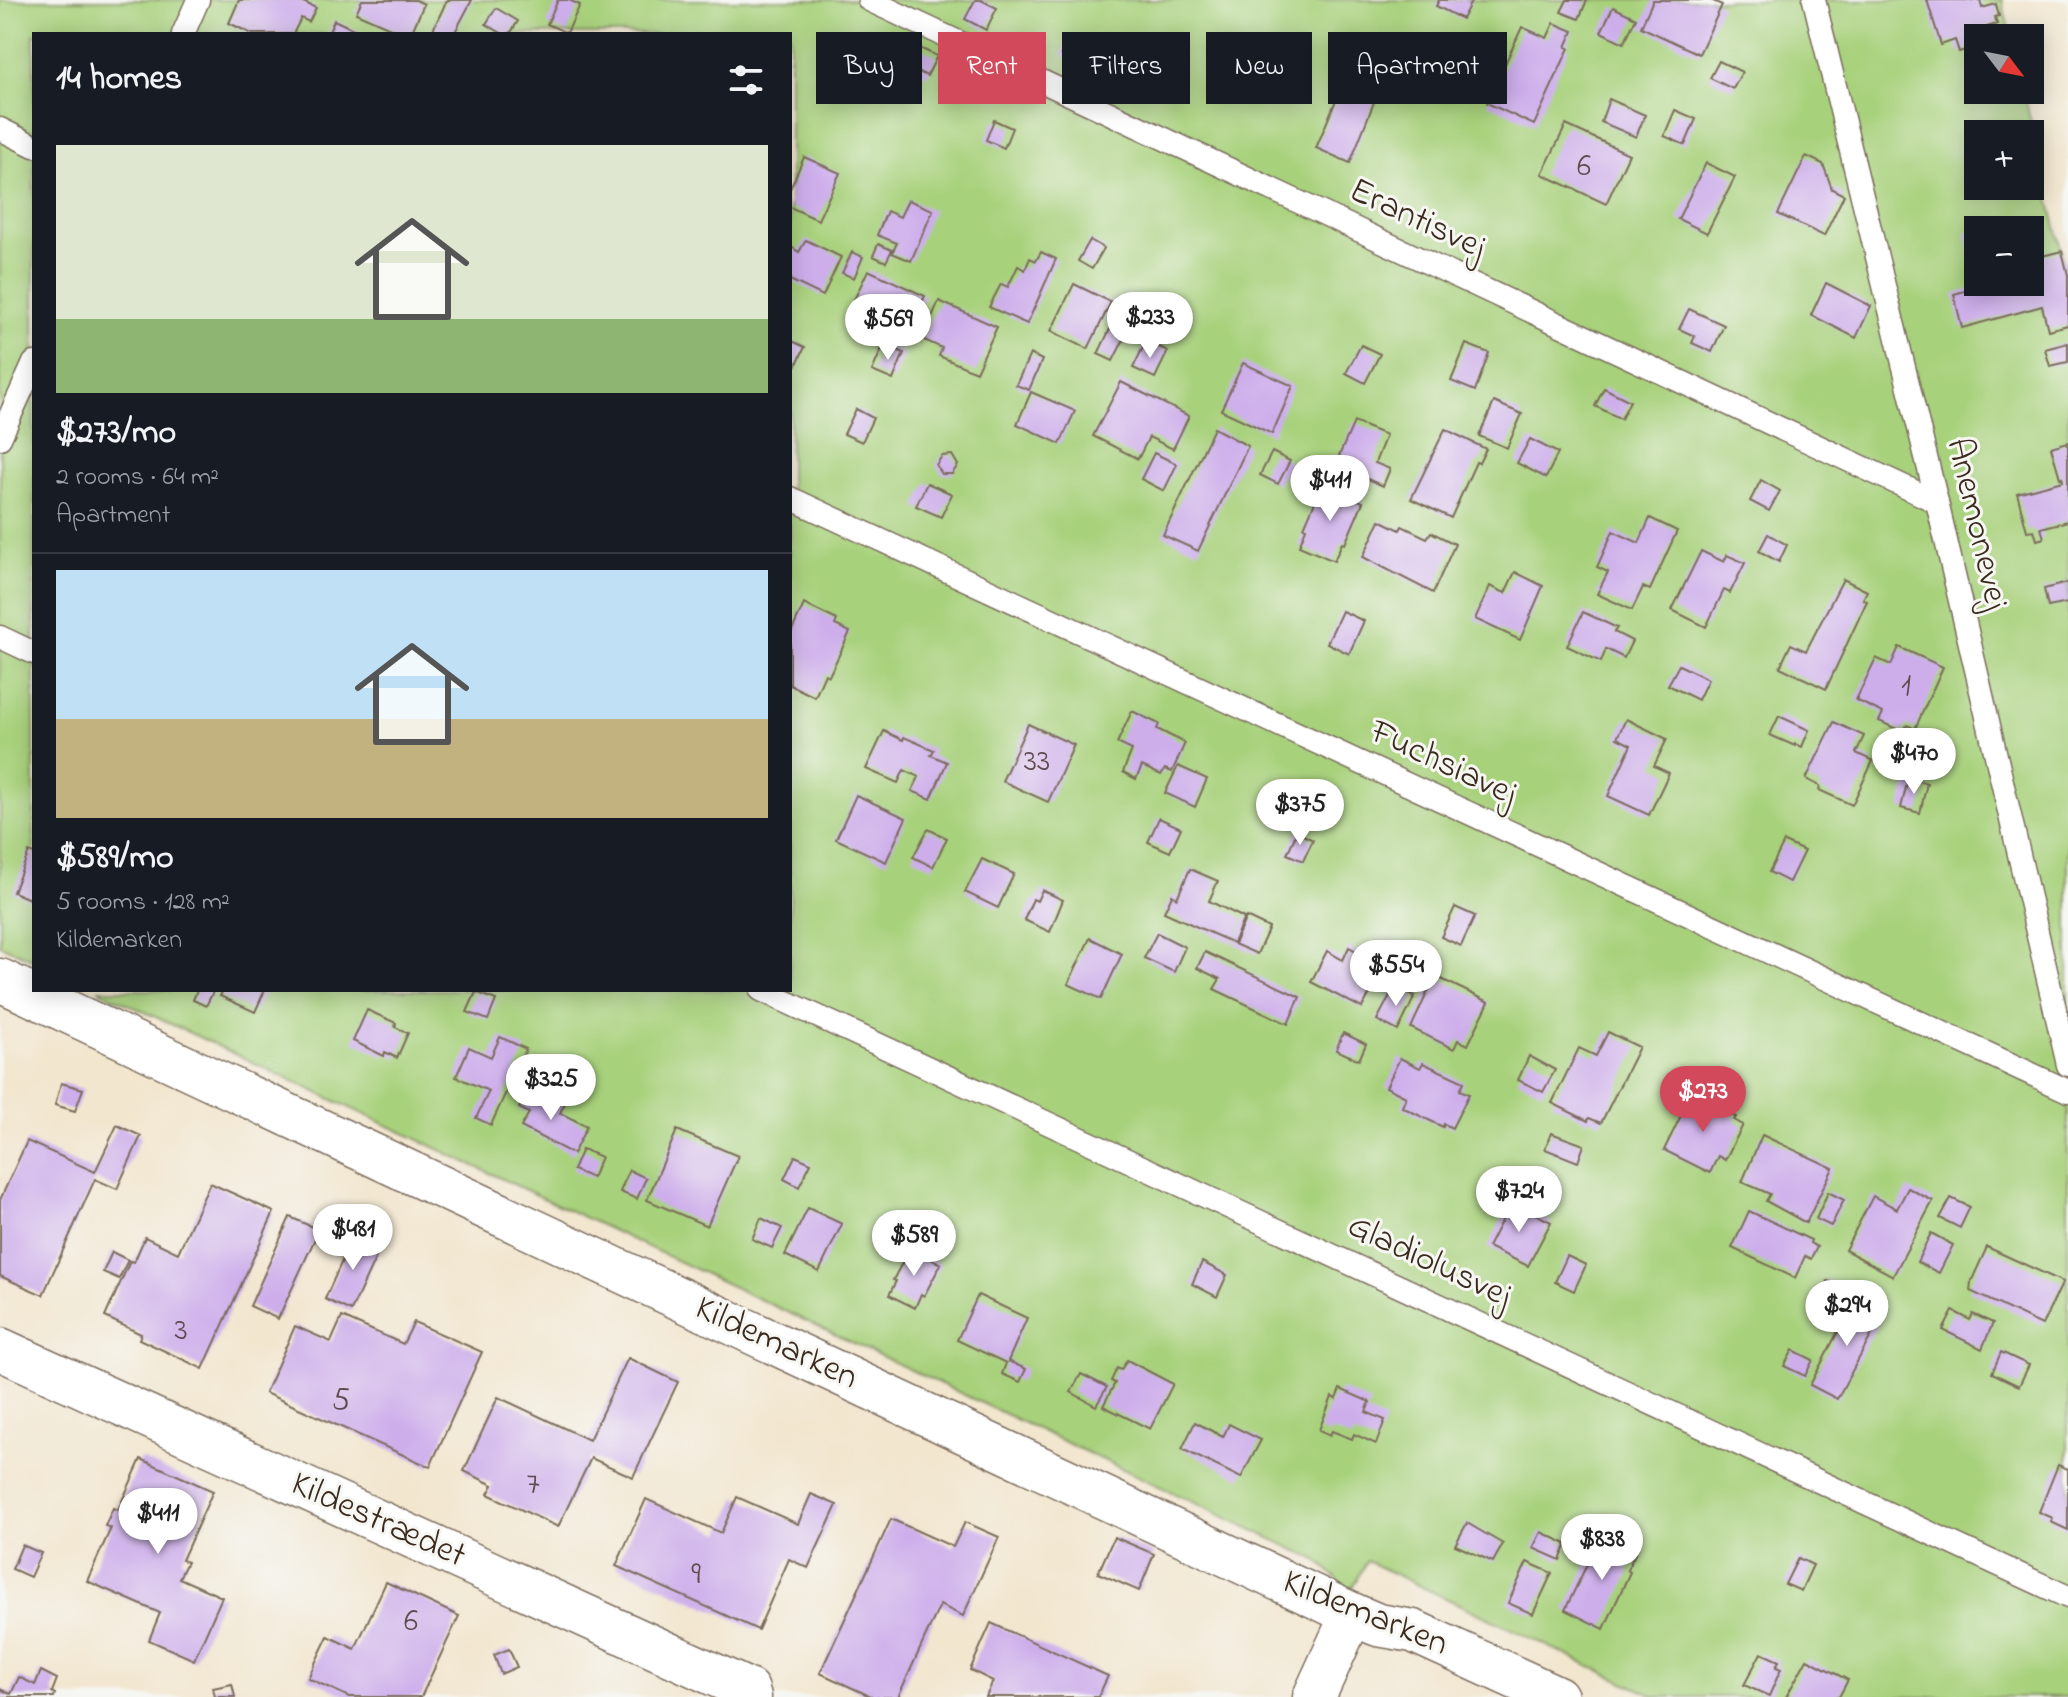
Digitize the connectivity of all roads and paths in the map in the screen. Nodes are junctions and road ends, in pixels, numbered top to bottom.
1 (198, 0) edge
2 (869, 0) edge
3 (1814, 0) edge
4 (184, 32) edge
5 (0, 129) edge
6 (32, 145) edge
7 (32, 367) edge
8 (0, 438) edge
9 (792, 499) edge
10 (1937, 502) junction
11 (0, 637) edge
12 (32, 652) edge
13 (0, 980) edge
14 (765, 992) edge
15 (2068, 1065) edge
16 (2068, 1091) edge
17 (0, 1349) edge
18 (2068, 1597) edge
19 (1352, 1614) junction
20 (750, 1697) edge
21 (1314, 1697) edge
22 (1557, 1697) edge

1 - 4 lane
2 - 10 lane, Erantisvej
3 - 10 lane, Anemonevej
5 - 6 lane
7 - 8 lane
9 - 16 lane, Fuchsiavej
10 - 15 lane, Anemonevej
11 - 12 lane
13 - 19 street, Kildemarken
14 - 18 lane, Gladiolusvej
17 - 20 street, Kildestrædet
19 - 21 street
19 - 22 street, Kildemarken

